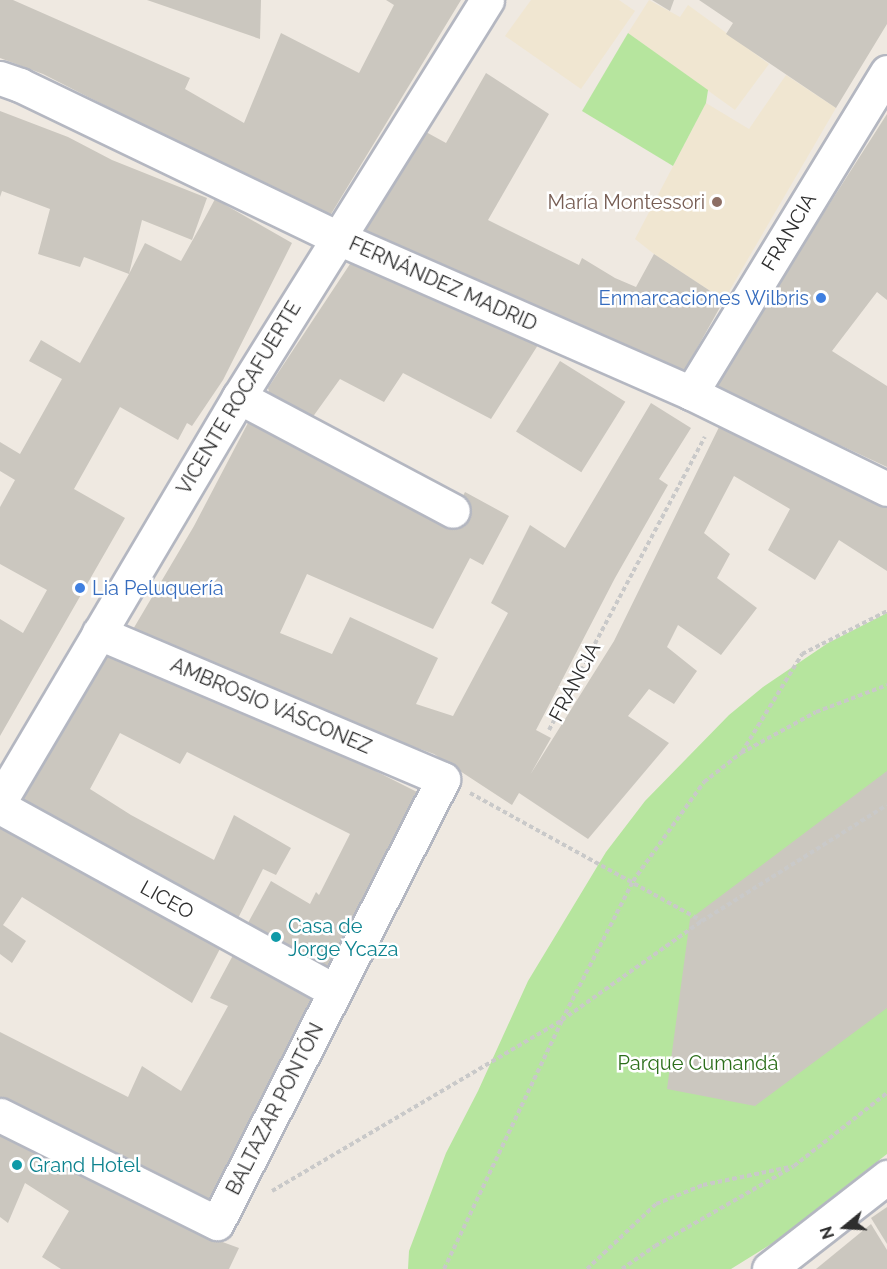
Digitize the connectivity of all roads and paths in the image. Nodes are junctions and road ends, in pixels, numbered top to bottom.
1 (487, 0) edge
2 (887, 72) edge
3 (0, 78) edge
4 (336, 237) junction
5 (691, 393) junction
6 (239, 397) junction
7 (702, 442) dead end
8 (887, 489) edge
9 (453, 511) dead end
10 (887, 611) edge
11 (99, 633) junction
12 (887, 685) edge
13 (549, 730) dead end
14 (741, 753) junction
15 (443, 779) junction
16 (0, 801) edge
17 (887, 805) edge
18 (0, 807) edge
19 (633, 881) junction
20 (702, 921) junction
21 (335, 991) junction
22 (562, 1020) junction
23 (887, 1093) edge
24 (0, 1115) edge
25 (794, 1166) junction
26 (887, 1177) edge
27 (267, 1193) dead end
28 (444, 1269) edge
29 (587, 1269) edge
30 (622, 1269) edge
31 (769, 1269) edge

1 - 4 street, VICENTE ROCAFUERTE
2 - 5 street, FRANCIA
3 - 4 street, FERNÁNDEZ MADRID
4 - 5 street, FERNÁNDEZ MADRID
4 - 6 street, VICENTE ROCAFUERTE
5 - 8 street, FERNÁNDEZ MADRID
6 - 9 street
6 - 11 street, VICENTE ROCAFUERTE
7 - 13 path, FRANCIA
10 - 14 path
11 - 15 street, AMBROSIO VÁSCONEZ
11 - 16 street, VICENTE ROCAFUERTE
12 - 14 path
14 - 19 path
15 - 19 path
15 - 21 street, BALTAZAR PONTÓN
17 - 20 path
18 - 21 street, LICEO
19 - 20 path
19 - 22 path
20 - 22 path
21 - 24 street, BALTAZAR PONTÓN
22 - 27 path
22 - 28 path
23 - 25 path
25 - 29 path
25 - 30 path
26 - 31 street

